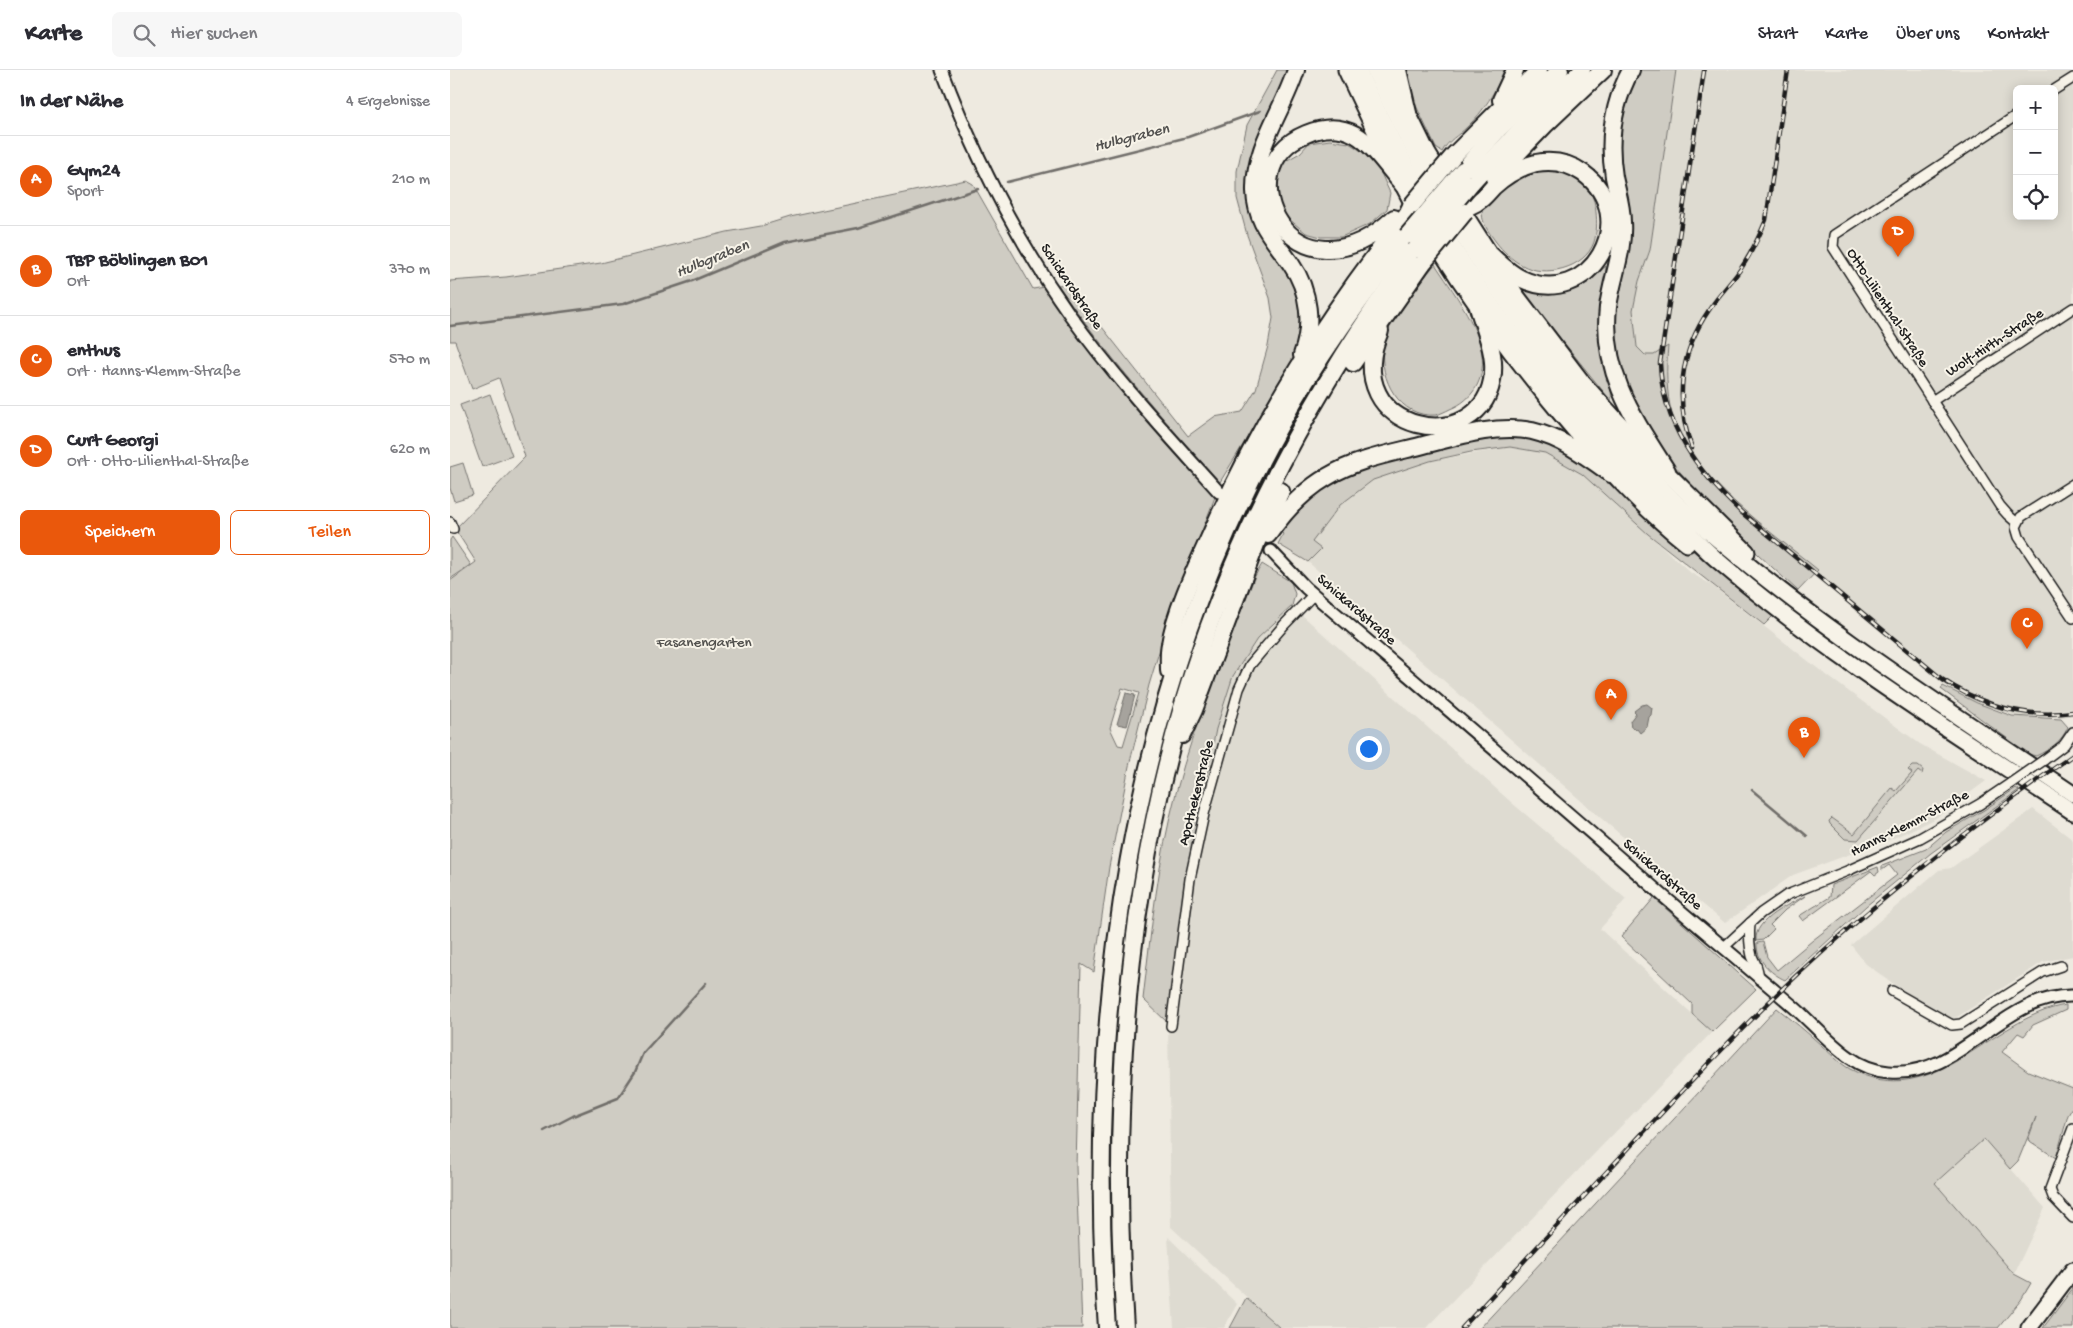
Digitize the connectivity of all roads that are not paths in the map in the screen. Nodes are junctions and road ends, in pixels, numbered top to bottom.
1 (942, 70) edge
2 (1296, 70) edge
3 (1346, 70) edge
4 (1358, 70) edge
5 (1374, 70) edge
6 (1387, 70) edge
7 (1398, 70) edge
8 (1515, 70) edge
9 (1539, 70) edge
10 (1560, 70) edge
11 (1582, 70) edge
12 (1603, 70) edge
13 (1631, 70) edge
14 (2073, 78) edge
15 (2058, 87) edge
16 (1408, 113) junction
17 (1495, 113) junction
18 (2013, 118) edge
19 (1402, 185) junction
20 (1471, 194) junction
21 (1408, 238) junction
22 (1486, 251) junction
23 (1394, 303) junction
24 (1478, 307) junction
25 (2073, 308) edge
26 (1298, 366) junction
27 (1932, 401) junction
28 (1667, 471) junction
29 (1611, 474) junction
30 (2073, 484) edge
31 (1219, 492) dead end
32 (2017, 522) junction
33 (1272, 551) dead end
34 (1250, 565) junction
35 (1770, 583) junction
36 (1750, 587) junction
37 (1314, 594) junction
38 (2073, 618) edge
39 (1168, 690) junction
40 (2073, 732) edge
41 (1168, 756) junction
42 (2073, 794) edge
43 (2073, 812) edge
44 (1750, 923) junction
45 (1723, 948) junction
46 (2061, 966) dead end
47 (1759, 979) junction
48 (1892, 991) dead end
49 (2073, 996) edge
50 (1171, 1026) dead end
51 (2073, 1128) edge
52 (2073, 1218) edge
53 (2073, 1270) edge
54 (1107, 1328) edge
55 (1125, 1328) edge
56 (2029, 1328) edge

1 - 31 street, Schickardstraße
2 - 26 highway
3 - 19 main road
4 - 36 main road
5 - 35 main road
6 - 16 main road
7 - 16 highway
8 - 17 highway
9 - 17 highway
10 - 20 highway
11 - 20 highway
12 - 20 highway
13 - 28 highway
14 - 15 street
16 - 22 main road
17 - 21 highway, bridge
18 - 27 street, Otto-Lilienthal-Straße
19 - 21 highway
19 - 24 main road
20 - 21 highway, bridge
20 - 21 highway, bridge
20 - 22 highway
21 - 23 highway
21 - 26 highway
21 - 39 highway
21 - 41 highway
22 - 28 main road
23 - 24 highway
23 - 34 highway
24 - 29 main road
25 - 27 street, Wolf-Hirth-Straße
26 - 39 highway
27 - 32 street, Otto-Lilienthal-Straße
28 - 35 main road
29 - 34 highway
29 - 36 main road
30 - 32 street
32 - 38 street
33 - 37 street, Schickardstraße
34 - 41 highway
35 - 42 main road
36 - 43 main road
37 - 45 street, Schickardstraße
37 - 50 street, Apothekerstraße
39 - 54 highway
40 - 44 street, Hanns-Klemm-Straße, bridge
41 - 55 highway
44 - 45 street, Hanns-Klemm-Straße
44 - 47 street
45 - 47 street, Schickardstraße
46 - 48 street
47 - 49 street, Schickardstraße
51 - 52 street
53 - 56 main road

